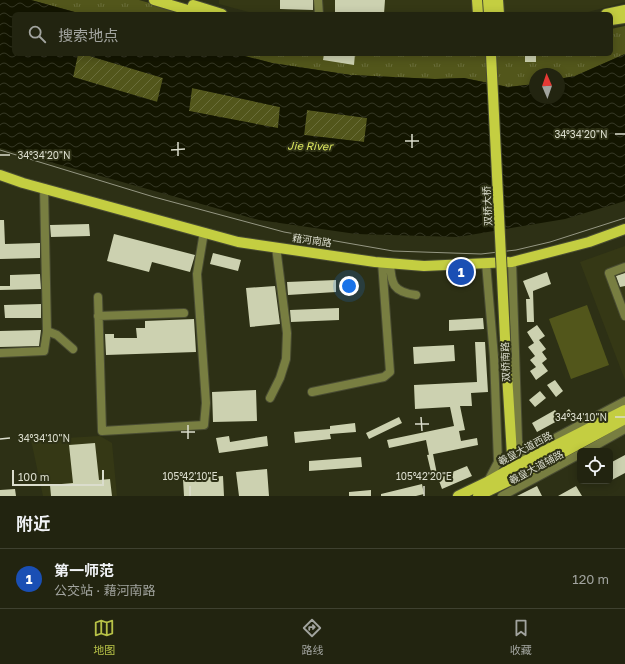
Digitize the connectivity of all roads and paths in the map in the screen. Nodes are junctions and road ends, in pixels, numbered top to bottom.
1 (154, 0) edge
2 (175, 0) edge
3 (318, 0) edge
4 (477, 0) edge
5 (488, 0) edge
6 (498, 0) edge
7 (625, 10) edge
8 (194, 12) edge
9 (215, 12) edge
10 (320, 12) edge
11 (478, 12) edge
12 (489, 12) edge
13 (498, 12) edge
14 (613, 13) edge
15 (625, 18) edge
16 (613, 20) edge
17 (491, 56) edge
18 (0, 175) edge
19 (44, 188) junction
20 (625, 229) edge
21 (204, 232) junction
22 (276, 247) junction
23 (386, 262) junction
24 (512, 262) junction
25 (486, 263) junction
26 (625, 267) edge
27 (416, 295) dead end
28 (98, 297) dead end
29 (184, 313) dead end
30 (98, 316) junction
31 (625, 316) edge
32 (48, 331) junction
33 (73, 349) dead end
34 (0, 353) edge
35 (312, 392) dead end
36 (270, 398) dead end
37 (625, 401) edge
38 (625, 410) edge
39 (625, 419) edge
40 (625, 429) edge
41 (591, 448) edge
42 (577, 456) edge
43 (523, 460) junction
44 (525, 473) junction
45 (487, 482) junction
46 (458, 496) edge
47 (478, 496) edge
48 (502, 496) edge

1 - 8 main road
2 - 9 main road
3 - 10 street
4 - 11 main road
5 - 12 main road
6 - 13 main road
7 - 14 main road
15 - 16 main road
17 - 43 main road, 双桥大桥, bridge
18 - 19 main road, 藉河南路
19 - 21 main road, 藉河南路
19 - 32 street
20 - 24 main road, 藉河南路
21 - 22 main road, 藉河南路
21 - 30 street
22 - 23 main road, 藉河南路
22 - 36 street
23 - 25 main road, 藉河南路
23 - 27 street
23 - 35 street
24 - 25 main road, 藉河南路
24 - 43 street, 双桥南路
25 - 45 street
26 - 31 street
28 - 30 street
29 - 30 street
32 - 33 street
32 - 34 street
37 - 43 street, 羲皇大道辅路
38 - 43 main road, 羲皇大道西路
39 - 44 main road
40 - 41 street
42 - 48 street, 羲皇大道辅路
43 - 44 main road, 双桥大桥
43 - 45 main road, 羲皇大道西路
44 - 47 main road
45 - 46 main road, 羲皇大道西路

